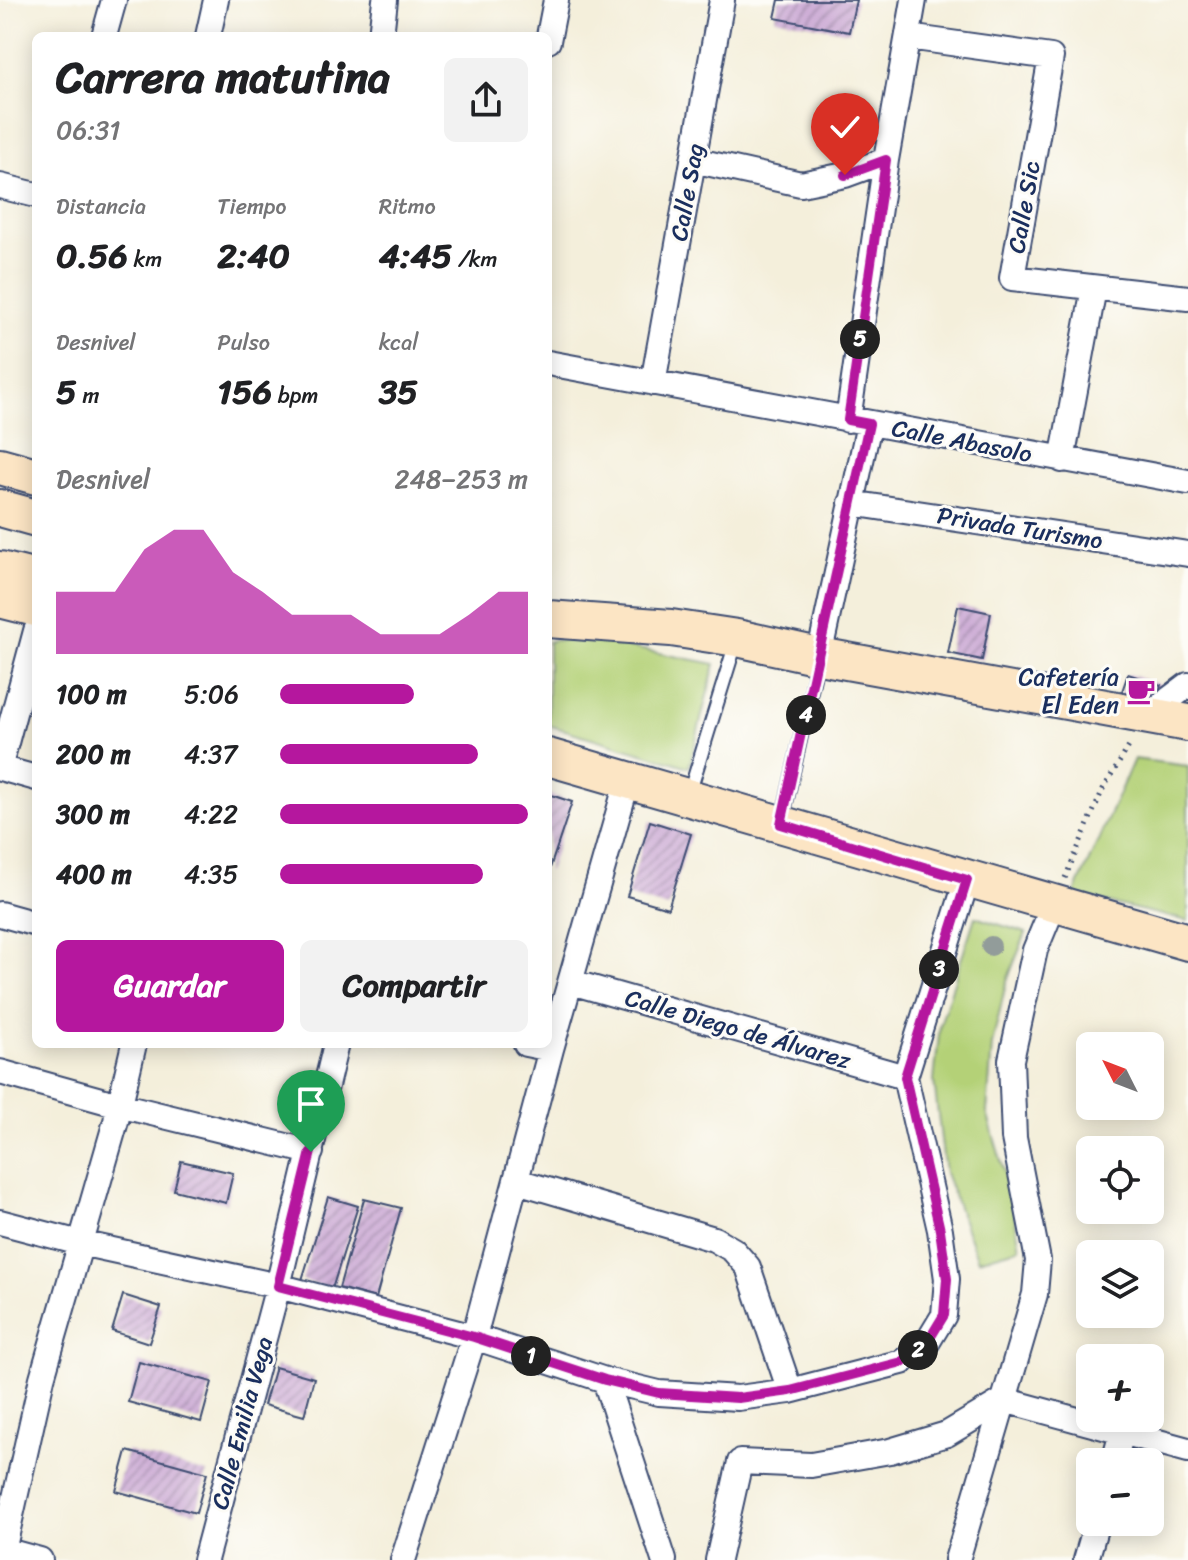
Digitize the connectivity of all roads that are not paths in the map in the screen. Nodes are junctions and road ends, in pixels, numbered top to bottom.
1 (114, 0) edge
2 (216, 0) edge
3 (385, 0) edge
4 (556, 0) edge
5 (914, 0) edge
6 (719, 1) edge
7 (105, 32) edge
8 (209, 32) edge
9 (381, 32) edge
10 (550, 32) edge
11 (908, 37) junction
12 (693, 160) junction
13 (886, 160) junction
14 (0, 186) edge
15 (32, 194) edge
16 (1094, 288) junction
17 (1188, 298) edge
18 (552, 364) edge
19 (653, 383) junction
20 (858, 422) junction
21 (1062, 460) junction
22 (0, 466) edge
23 (32, 475) edge
24 (1188, 482) edge
25 (851, 503) junction
26 (0, 508) edge
27 (32, 517) edge
28 (1188, 554) edge
29 (0, 570) edge
30 (32, 578) edge
31 (0, 599) edge
32 (32, 607) edge
33 (552, 619) edge
34 (737, 638) junction
35 (32, 646) edge
36 (819, 656) junction
37 (1188, 685) edge
38 (1148, 715) junction
39 (1188, 723) edge
40 (552, 758) edge
41 (0, 767) edge
42 (32, 777) edge
43 (628, 779) junction
44 (688, 797) junction
45 (781, 824) junction
46 (967, 880) junction
47 (1054, 904) junction
48 (0, 914) edge
49 (32, 923) edge
50 (1188, 942) edge
51 (571, 982) junction
52 (552, 1046) edge
53 (133, 1048) edge
54 (335, 1048) edge
55 (546, 1048) edge
56 (551, 1049) joint
57 (0, 1072) edge
58 (905, 1077) junction
59 (119, 1105) junction
60 (311, 1152) junction
61 (517, 1181) junction
62 (0, 1222) edge
63 (80, 1243) junction
64 (278, 1286) junction
65 (474, 1337) junction
66 (605, 1380) junction
67 (790, 1391) junction
68 (1004, 1400) junction
69 (1076, 1420) edge
70 (1122, 1432) joint
71 (1118, 1448) edge
72 (1188, 1450) edge
73 (1093, 1536) edge
74 (1, 1553) edge
75 (40, 1560) edge
76 (205, 1560) edge
77 (403, 1560) edge
78 (664, 1560) edge
79 (718, 1560) edge
80 (957, 1560) edge
81 (1086, 1560) edge

1 - 7 street
2 - 8 street
3 - 9 street
4 - 10 street
5 - 11 street
6 - 12 street, Calle Sag
11 - 13 street
11 - 16 street, Calle Sic
12 - 13 street
12 - 19 street, Calle Sag
13 - 20 street
14 - 15 street
16 - 17 street, Calle Sic
16 - 21 street
18 - 19 street, Calle Abasolo
19 - 20 street, Calle Abasolo
20 - 21 street, Calle Abasolo
20 - 25 street
21 - 24 street, Calle Abasolo
22 - 23 main road
25 - 28 street, Privada Turismo
25 - 36 street
26 - 27 main road
29 - 30 main road
31 - 32 main road
33 - 34 main road
34 - 36 main road
34 - 44 lane
35 - 41 street
36 - 38 main road
36 - 45 lane
37 - 38 street
38 - 39 main road
40 - 43 main road
41 - 42 street
43 - 44 main road
43 - 51 street
44 - 45 main road
45 - 46 main road
46 - 47 main road
46 - 58 street
47 - 50 main road
47 - 68 street
48 - 49 street
51 - 52 street
51 - 58 street, Calle Diego de Álvarez
53 - 59 street
54 - 60 street, Calle Emilia Vega
55 - 56 street
56 - 61 street
57 - 59 street
58 - 67 street
59 - 60 street
59 - 63 street
60 - 64 street, Calle Emilia Vega
61 - 65 street
61 - 67 street
62 - 63 street
63 - 64 street
63 - 74 street
64 - 65 street
64 - 76 street, Calle Emilia Vega
65 - 66 street
65 - 77 street
66 - 67 street
66 - 78 street
68 - 69 street
68 - 79 street
68 - 80 street
70 - 71 street
70 - 72 street
73 - 81 street
74 - 75 street

